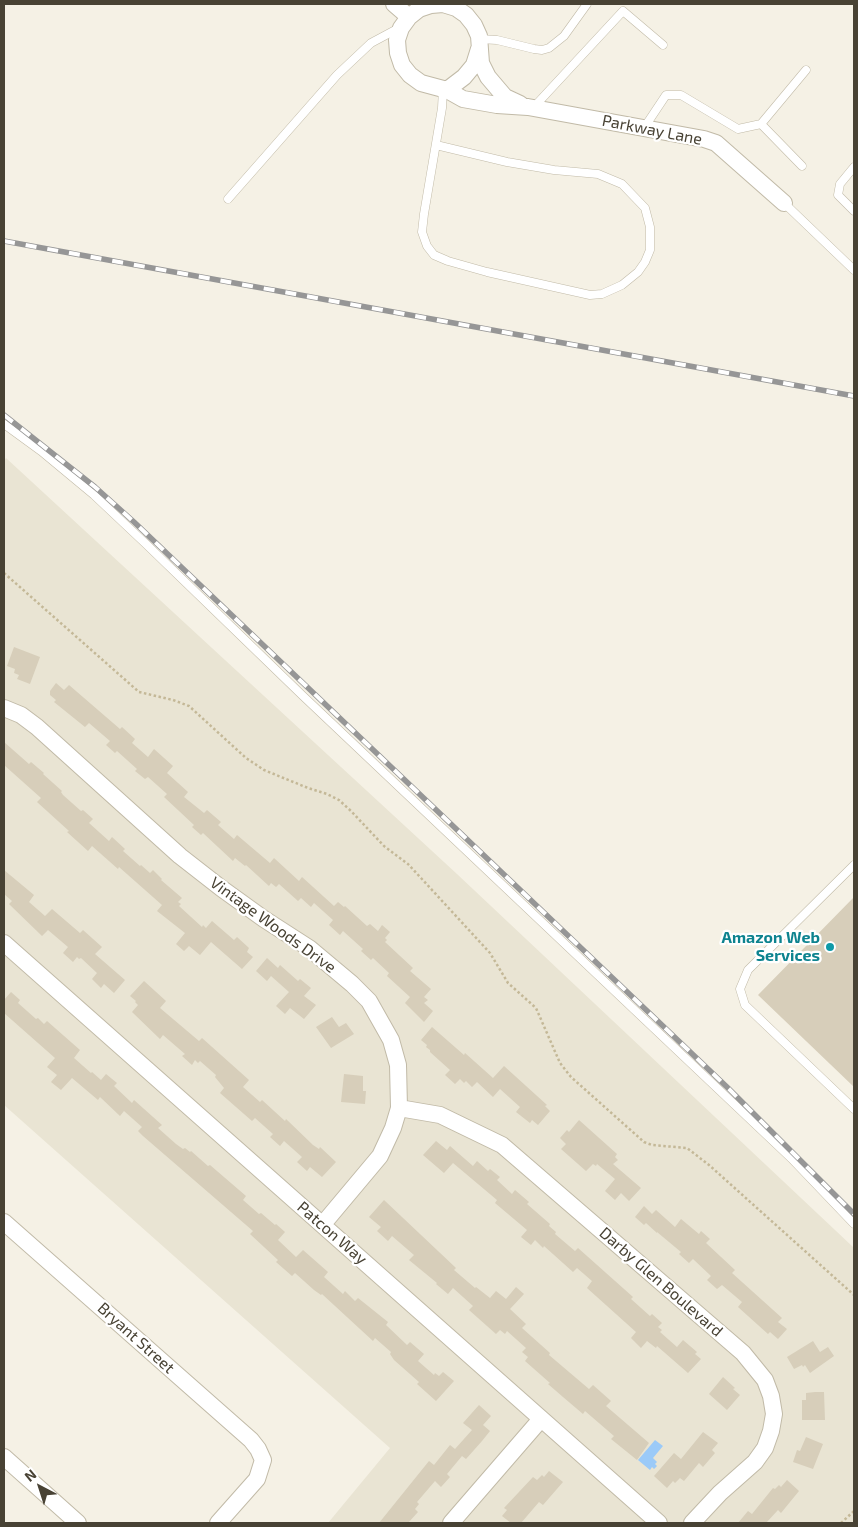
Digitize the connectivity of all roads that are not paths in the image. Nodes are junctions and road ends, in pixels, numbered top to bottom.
1 (394, 4) edge
2 (587, 4) edge
3 (405, 22) junction
4 (479, 44) junction
5 (663, 45) dead end
6 (806, 70) dead end
7 (445, 89) junction
8 (531, 108) junction
9 (762, 124) junction
10 (644, 128) junction
11 (436, 145) junction
12 (802, 166) dead end
13 (854, 167) edge
14 (228, 198) dead end
15 (784, 203) joint
16 (854, 211) edge
17 (854, 270) edge
18 (4, 424) edge
19 (4, 708) edge
20 (854, 865) edge
21 (4, 943) edge
22 (399, 1108) junction
23 (854, 1109) edge
24 (4, 1222) edge
25 (323, 1224) junction
26 (854, 1224) edge
27 (541, 1420) junction
28 (4, 1456) edge
29 (78, 1523) edge
30 (218, 1523) edge
31 (451, 1523) edge
32 (659, 1523) edge
33 (692, 1523) edge

1 - 3 street
2 - 4 lane
3 - 4 street
3 - 7 street
3 - 14 lane
4 - 7 street
4 - 8 street, Parkway Lane
5 - 8 lane
6 - 9 lane
7 - 8 street, Parkway Lane
7 - 11 lane
8 - 10 street, Parkway Lane
9 - 10 lane
9 - 12 lane
10 - 15 street, Parkway Lane
11 - 11 lane
13 - 16 lane
15 - 17 lane
18 - 26 lane
19 - 22 street, Vintage Woods Drive
20 - 23 lane
21 - 25 street, Patcon Way
22 - 25 street, Vintage Woods Drive
22 - 33 street, Darby Glen Boulevard
24 - 30 street, Bryant Street
25 - 27 street, Patcon Way
27 - 31 street
27 - 32 street, Patcon Way
28 - 29 street

